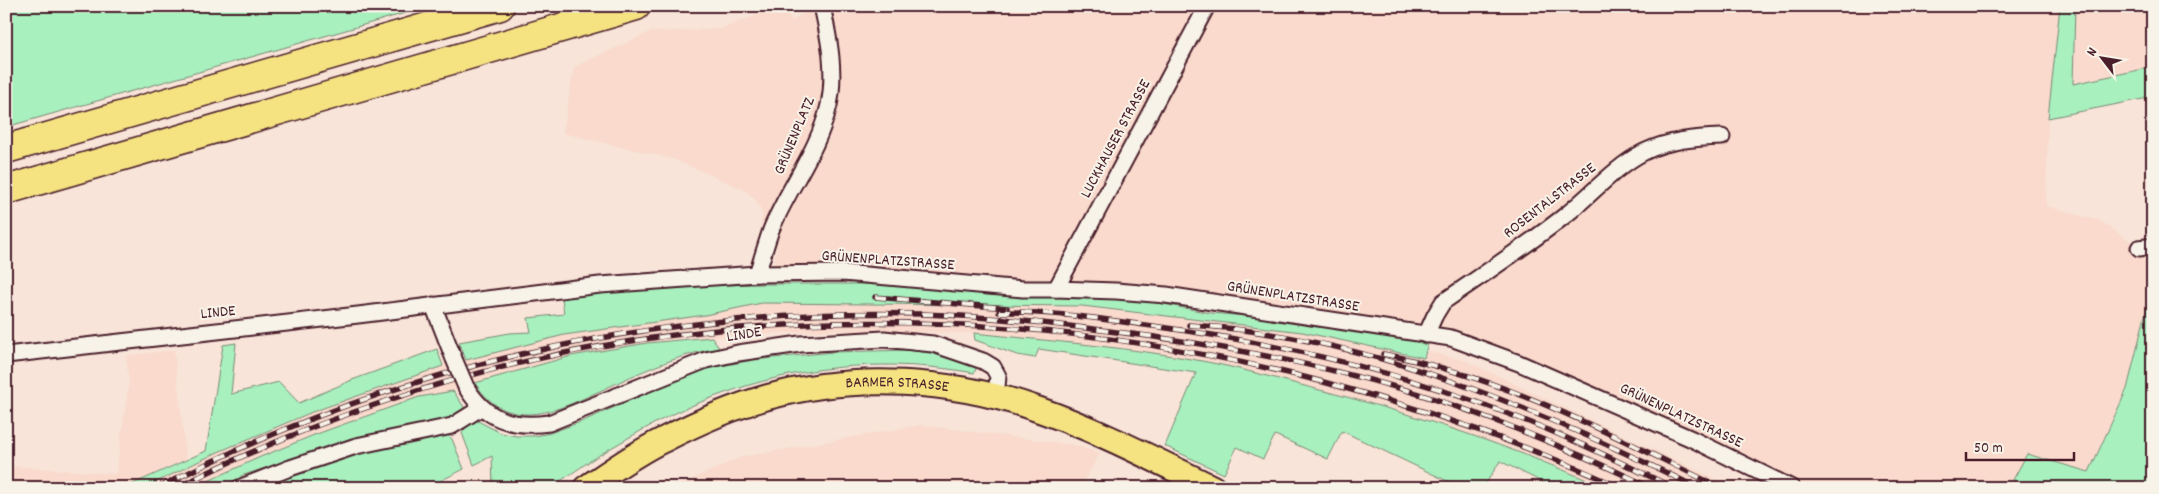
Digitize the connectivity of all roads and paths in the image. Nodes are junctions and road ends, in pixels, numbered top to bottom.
1 (500, 6) edge
2 (636, 6) edge
3 (822, 6) edge
4 (1207, 6) edge
5 (1722, 137) dead end
6 (6, 150) edge
7 (6, 190) edge
8 (757, 274) junction
9 (1056, 289) junction
10 (433, 305) junction
11 (1426, 335) junction
12 (6, 355) edge
13 (996, 397) junction
14 (481, 408) junction
15 (239, 488) edge
16 (586, 488) edge
17 (1213, 488) edge
18 (1792, 488) edge

1 - 6 highway
2 - 7 highway
3 - 8 street, GRÜNENPLATZ
4 - 9 street, LUCKHAUSER STRASSE
5 - 11 street, ROSENTALSTRASSE
8 - 9 street, GRÜNENPLATZSTRASSE
8 - 10 street, LINDE
9 - 11 street, GRÜNENPLATZSTRASSE
10 - 12 street, LINDE
10 - 14 street, LINDE, bridge
11 - 18 street, GRÜNENPLATZSTRASSE
13 - 14 street, LINDE
13 - 16 main road, BARMER STRASSE
13 - 17 main road, BARMER STRASSE
14 - 15 street

